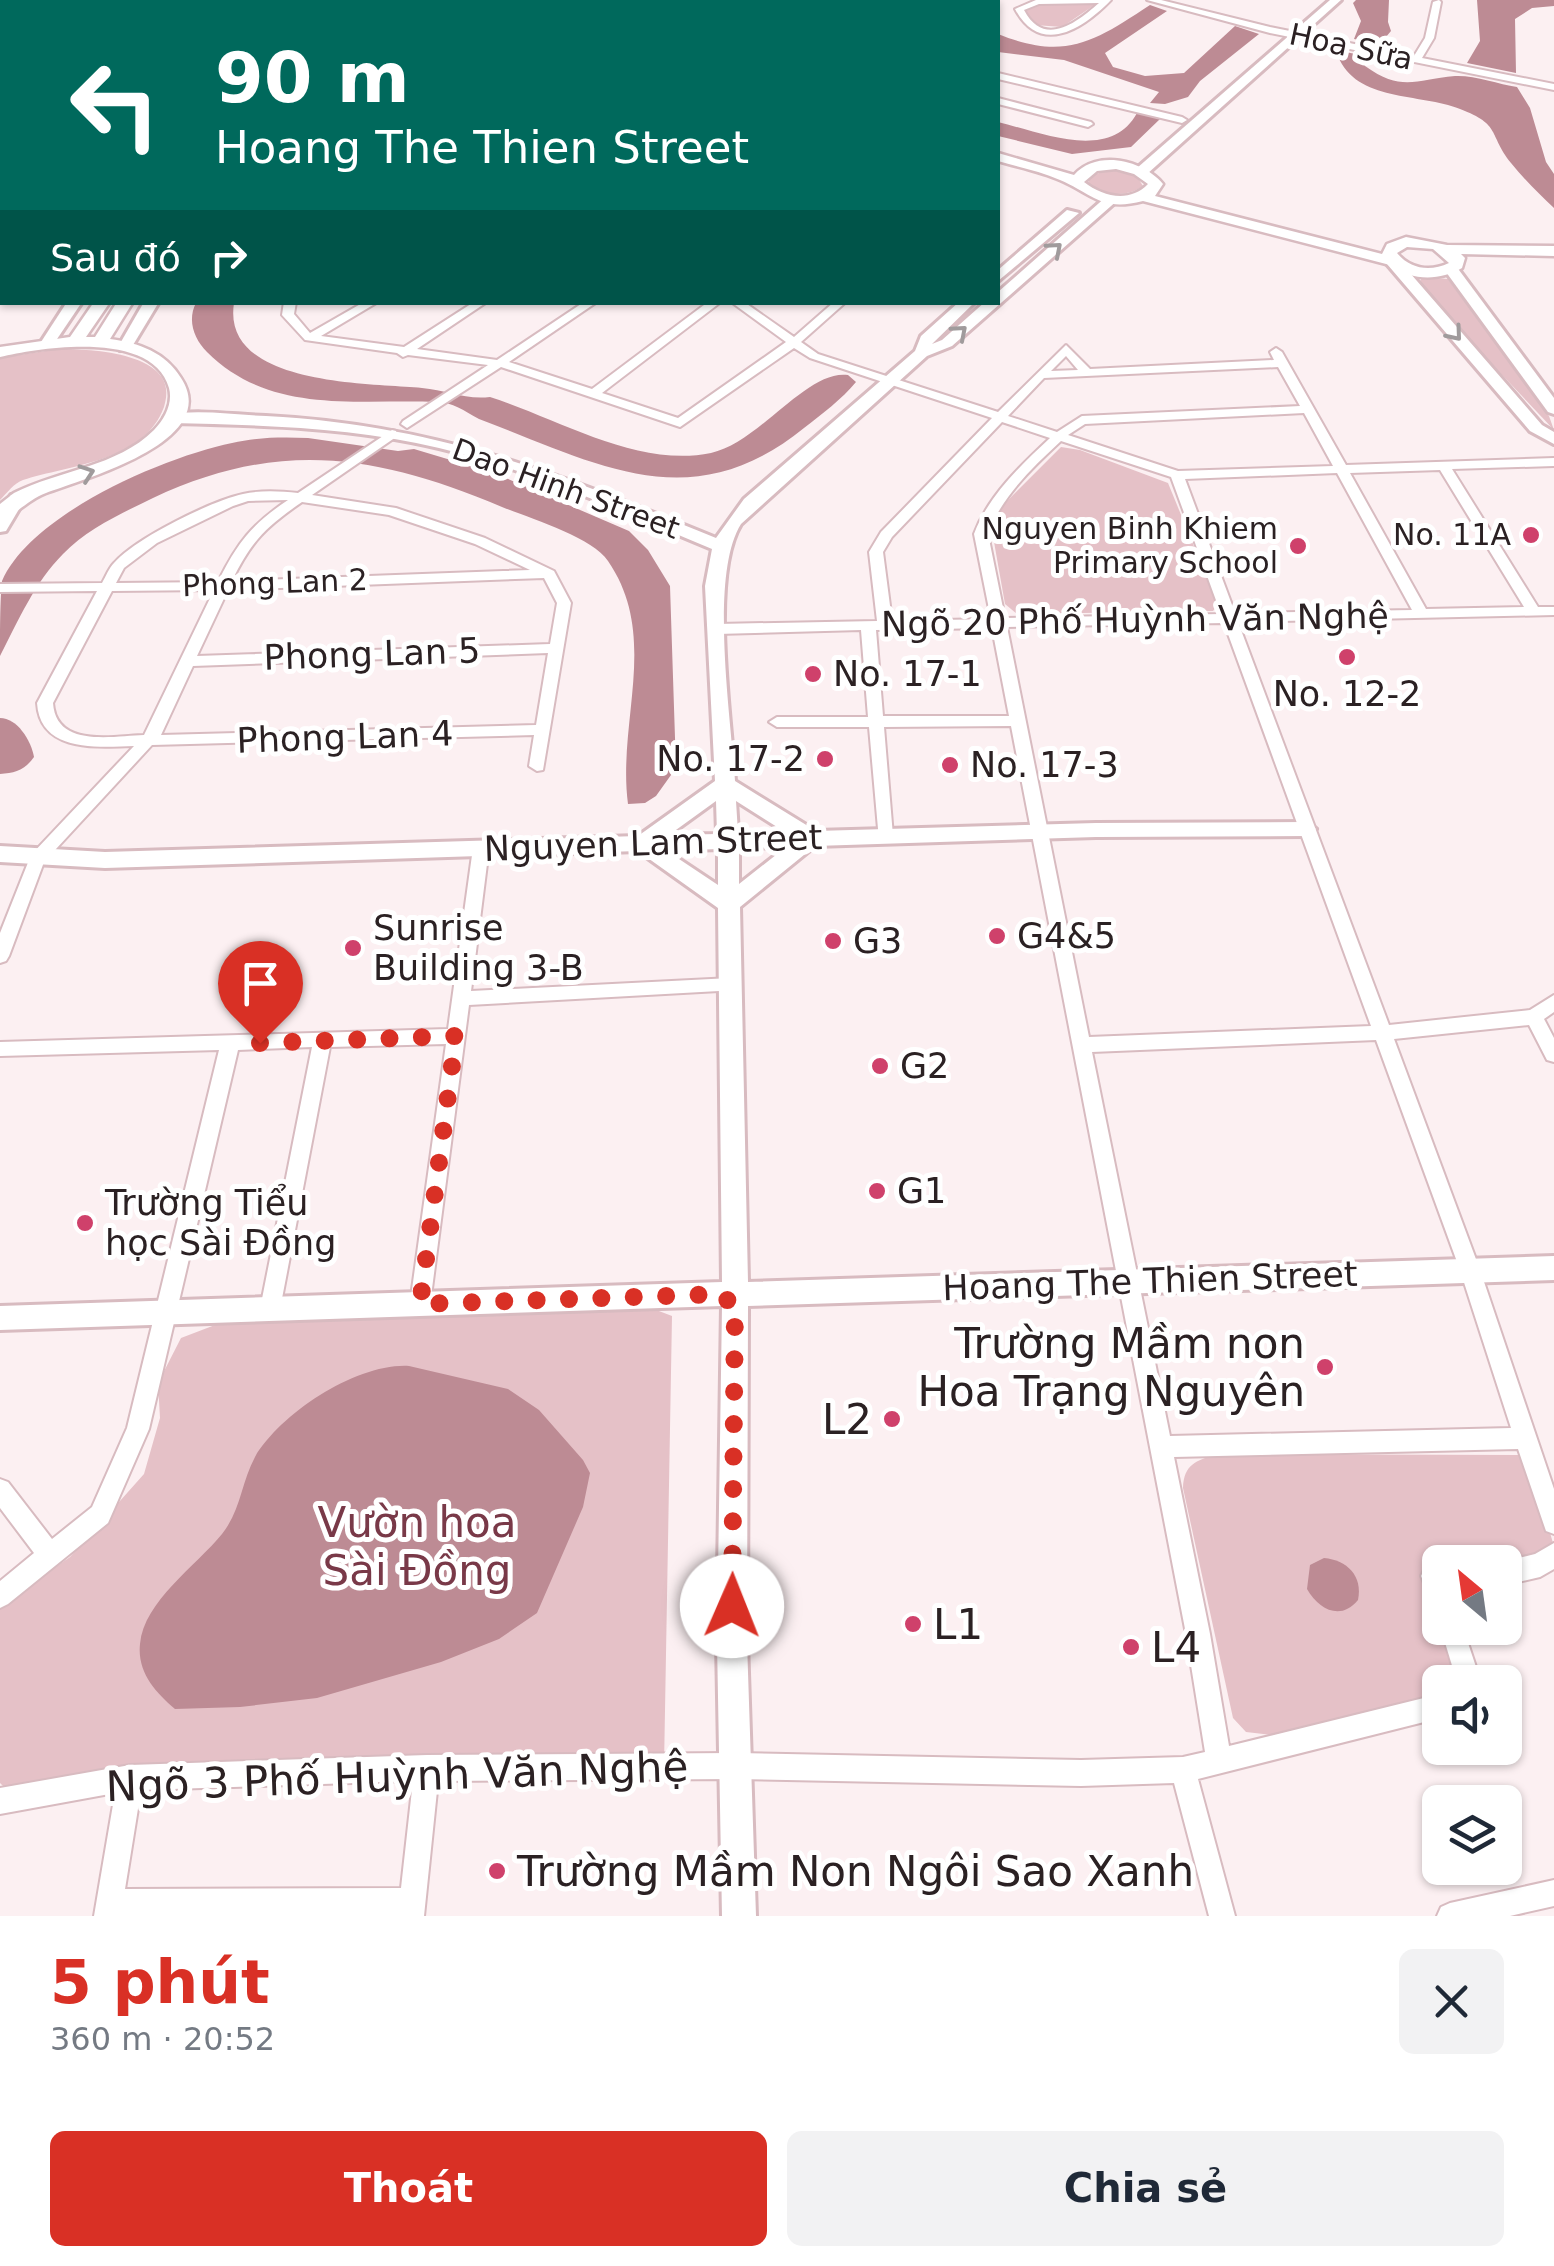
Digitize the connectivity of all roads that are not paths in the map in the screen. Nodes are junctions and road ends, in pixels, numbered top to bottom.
1 (1104, 0) edge
2 (1150, 0) edge
3 (1225, 0) edge
4 (1318, 0) edge
5 (1336, 0) edge
6 (1436, 2) edge
7 (1207, 16) junction
8 (1280, 32) junction
9 (1296, 36) junction
10 (1415, 61) junction
11 (1000, 76) edge
12 (1554, 87) edge
13 (1000, 102) edge
14 (1182, 120) junction
15 (1088, 124) dead end
16 (1167, 133) junction
17 (1182, 136) junction
18 (1000, 145) edge
19 (1000, 158) edge
20 (1126, 167) junction
21 (1090, 168) junction
22 (1142, 172) junction
23 (1077, 181) junction
24 (1149, 192) junction
25 (1093, 195) junction
26 (1112, 199) junction
27 (1448, 249) junction
28 (1554, 252) edge
29 (1392, 254) junction
30 (1554, 265) edge
31 (1454, 267) junction
32 (1000, 274) edge
33 (1000, 297) edge
34 (74, 305) edge
35 (100, 305) edge
36 (123, 305) edge
37 (150, 305) edge
38 (290, 305) edge
39 (368, 305) edge
40 (477, 305) edge
41 (588, 305) edge
42 (712, 305) edge
43 (740, 305) edge
44 (837, 305) edge
45 (965, 305) edge
46 (991, 305) edge
47 (309, 338) junction
48 (76, 341) junction
49 (48, 342) junction
50 (99, 343) junction
51 (793, 343) junction
52 (125, 347) junction
53 (0, 352) edge
54 (403, 352) junction
55 (922, 353) junction
56 (504, 364) junction
57 (1086, 372) junction
58 (1041, 374) junction
59 (892, 380) junction
60 (593, 394) junction
61 (1308, 409) junction
62 (1554, 409) edge
63 (175, 413) junction
64 (1000, 416) junction
65 (343, 421) junction
66 (408, 424) junction
67 (392, 434) junction
68 (1060, 436) junction
69 (1554, 438) edge
70 (447, 439) junction
71 (1554, 462) edge
72 (1444, 466) junction
73 (1341, 469) junction
74 (1177, 475) junction
75 (300, 496) junction
76 (17, 499) junction
77 (0, 514) edge
78 (0, 527) edge
79 (722, 539) junction
80 (549, 574) junction
81 (106, 586) junction
82 (221, 586) junction
83 (0, 588) edge
84 (1554, 611) edge
85 (1533, 612) junction
86 (1422, 614) junction
87 (1230, 618) junction
88 (998, 623) junction
89 (877, 625) junction
90 (717, 629) junction
91 (556, 648) junction
92 (188, 661) junction
93 (1018, 721) junction
94 (777, 722) dead end
95 (877, 722) junction
96 (542, 730) junction
97 (148, 742) junction
98 (537, 766) dead end
99 (725, 784) junction
100 (1306, 829) junction
101 (1040, 831) junction
102 (885, 836) junction
103 (811, 838) junction
104 (728, 841) junction
105 (642, 844) junction
106 (481, 848) junction
107 (0, 854) edge
108 (37, 859) junction
109 (729, 904) junction
110 (2, 946) edge
111 (730, 985) junction
112 (461, 998) junction
113 (1554, 1002) edge
114 (1534, 1017) junction
115 (1382, 1033) junction
116 (456, 1036) junction
117 (322, 1041) junction
118 (230, 1044) junction
119 (1082, 1045) junction
120 (0, 1048) edge
121 (1554, 1055) edge
122 (1554, 1268) edge
123 (1470, 1270) junction
124 (1128, 1282) junction
125 (735, 1294) junction
126 (420, 1304) junction
127 (270, 1309) junction
128 (168, 1313) junction
129 (0, 1318) edge
130 (1526, 1438) junction
131 (1161, 1447) junction
132 (0, 1490) edge
133 (1554, 1523) edge
134 (1554, 1554) edge
135 (51, 1556) junction
136 (1522, 1569) edge
137 (0, 1596) edge
138 (1422, 1710) edge
139 (1219, 1762) junction
140 (736, 1766) junction
141 (427, 1768) junction
142 (1182, 1770) junction
143 (130, 1778) junction
144 (0, 1801) edge
145 (1554, 1893) edge
146 (412, 1908) edge
147 (109, 1909) edge
148 (738, 1916) edge
149 (1222, 1916) edge
150 (1450, 1916) edge

1 - 1 street
2 - 7 street, Hoa Sữa
3 - 7 street
4 - 8 street
5 - 9 street
6 - 10 street
7 - 8 street, Hoa Sữa
8 - 9 street, Hoa Sữa
8 - 14 street
9 - 10 street, Hoa Sữa
9 - 17 street
10 - 12 street, Hoa Sữa
11 - 14 street
13 - 15 street
14 - 16 street
16 - 17 street
16 - 20 street
17 - 22 street
18 - 21 main road
19 - 23 main road
20 - 21 main road
20 - 22 main road
21 - 23 main road
22 - 24 main road
23 - 25 main road
24 - 26 main road
24 - 29 main road
25 - 26 main road
25 - 32 street
33 -> 26 street
27 - 28 main road
27 - 29 main road
27 - 31 main road
29 - 31 main road
29 -> 69 street
30 - 31 main road
31 - 62 street
34 - 49 street
35 - 48 main road
36 - 50 main road
37 - 52 street
38 - 47 street
39 - 47 street
40 - 54 street
41 - 56 street
42 - 60 street
43 - 51 street
44 - 51 street
45 - 55 street
55 -> 46 street
47 - 54 street
48 - 49 main road
48 - 50 main road
49 - 53 main road
50 - 52 main road
51 - 59 street
51 - 60 street
52 - 63 main road
54 - 56 street
55 - 59 street
56 - 60 street
56 - 66 street
57 - 58 street
57 - 58 street
57 - 61 street
58 - 64 street
59 - 64 street
59 - 79 street
61 - 68 street
61 - 73 street
63 - 65 street, Dao Hinh Street
76 -> 63 main road
64 - 68 street
64 - 89 street
65 - 66 street, Dao Hinh Street
65 - 67 street, Dao Hinh Street
66 - 70 street, Dao Hinh Street
67 - 70 street, Dao Hinh Street
67 - 75 street
68 - 74 street
68 - 88 street
70 - 79 street, Dao Hinh Street
71 - 72 street
72 - 73 street
72 - 85 street
73 - 74 street
73 - 86 street
74 - 87 street
75 - 80 street
75 - 81 street
75 - 82 street
76 - 77 main road
76 - 78 street
79 - 90 street
80 - 82 street, Phong Lan 2
80 - 91 street
81 - 82 street, Phong Lan 2
81 - 83 street, Phong Lan 2
81 - 97 street, Phong Lan 4
82 - 92 street
84 - 85 street, Ngõ 20 Phố Huỳnh Văn Nghệ
85 - 86 street, Ngõ 20 Phố Huỳnh Văn Nghệ
86 - 87 street, Ngõ 20 Phố Huỳnh Văn Nghệ
87 - 88 street, Ngõ 20 Phố Huỳnh Văn Nghệ
87 - 100 street
88 - 89 street, Ngõ 20 Phố Huỳnh Văn Nghệ
88 - 93 street
89 - 90 street, Ngõ 20 Phố Huỳnh Văn Nghệ
89 - 95 street
90 - 99 street
91 - 92 street, Phong Lan 5
91 - 96 street
92 - 97 street
93 - 95 street
93 - 101 street
94 - 95 street
95 - 102 street
96 - 97 street, Phong Lan 4
96 - 98 street
97 - 108 street
99 - 103 street
99 - 104 street
99 - 105 street
100 - 101 street, Nguyen Lam Street
100 - 115 street
101 - 102 street, Nguyen Lam Street
101 - 119 street
102 - 103 street, Nguyen Lam Street
103 - 104 street, Nguyen Lam Street
103 - 109 street
104 - 105 street, Nguyen Lam Street
104 - 109 street
105 - 106 street, Nguyen Lam Street
105 - 109 street
106 - 108 street, Nguyen Lam Street
106 - 112 street
107 - 108 street, Nguyen Lam Street
108 - 110 street
109 - 111 street
111 - 112 street
111 - 125 street
112 - 116 street
113 - 114 street
114 - 115 street
114 - 121 street
115 - 119 street
115 - 123 street
116 - 117 street
116 - 126 street
117 - 118 street
117 - 127 street
118 - 120 street
118 - 128 street
119 - 124 street
122 - 123 street, Hoang The Thien Street
123 - 124 street, Hoang The Thien Street
123 - 130 street
124 - 125 street, Hoang The Thien Street
124 - 131 street
125 - 126 street, Hoang The Thien Street
125 - 140 street
126 - 127 street, Hoang The Thien Street
127 - 128 street, Hoang The Thien Street
128 - 129 street, Hoang The Thien Street
128 - 135 street
130 - 131 street
130 - 133 street
131 - 139 street
132 - 135 street
134 - 136 street
135 - 137 street
138 - 139 street, Ngõ 3 Phố Huỳnh Văn Nghệ
139 - 142 street, Ngõ 3 Phố Huỳnh Văn Nghệ
140 - 141 street, Ngõ 3 Phố Huỳnh Văn Nghệ
140 - 142 street, Ngõ 3 Phố Huỳnh Văn Nghệ
140 - 148 street
141 - 143 street, Ngõ 3 Phố Huỳnh Văn Nghệ
141 - 146 street
142 - 149 street
143 - 144 street, Ngõ 3 Phố Huỳnh Văn Nghệ
143 - 147 street
145 - 150 street
146 - 147 street

